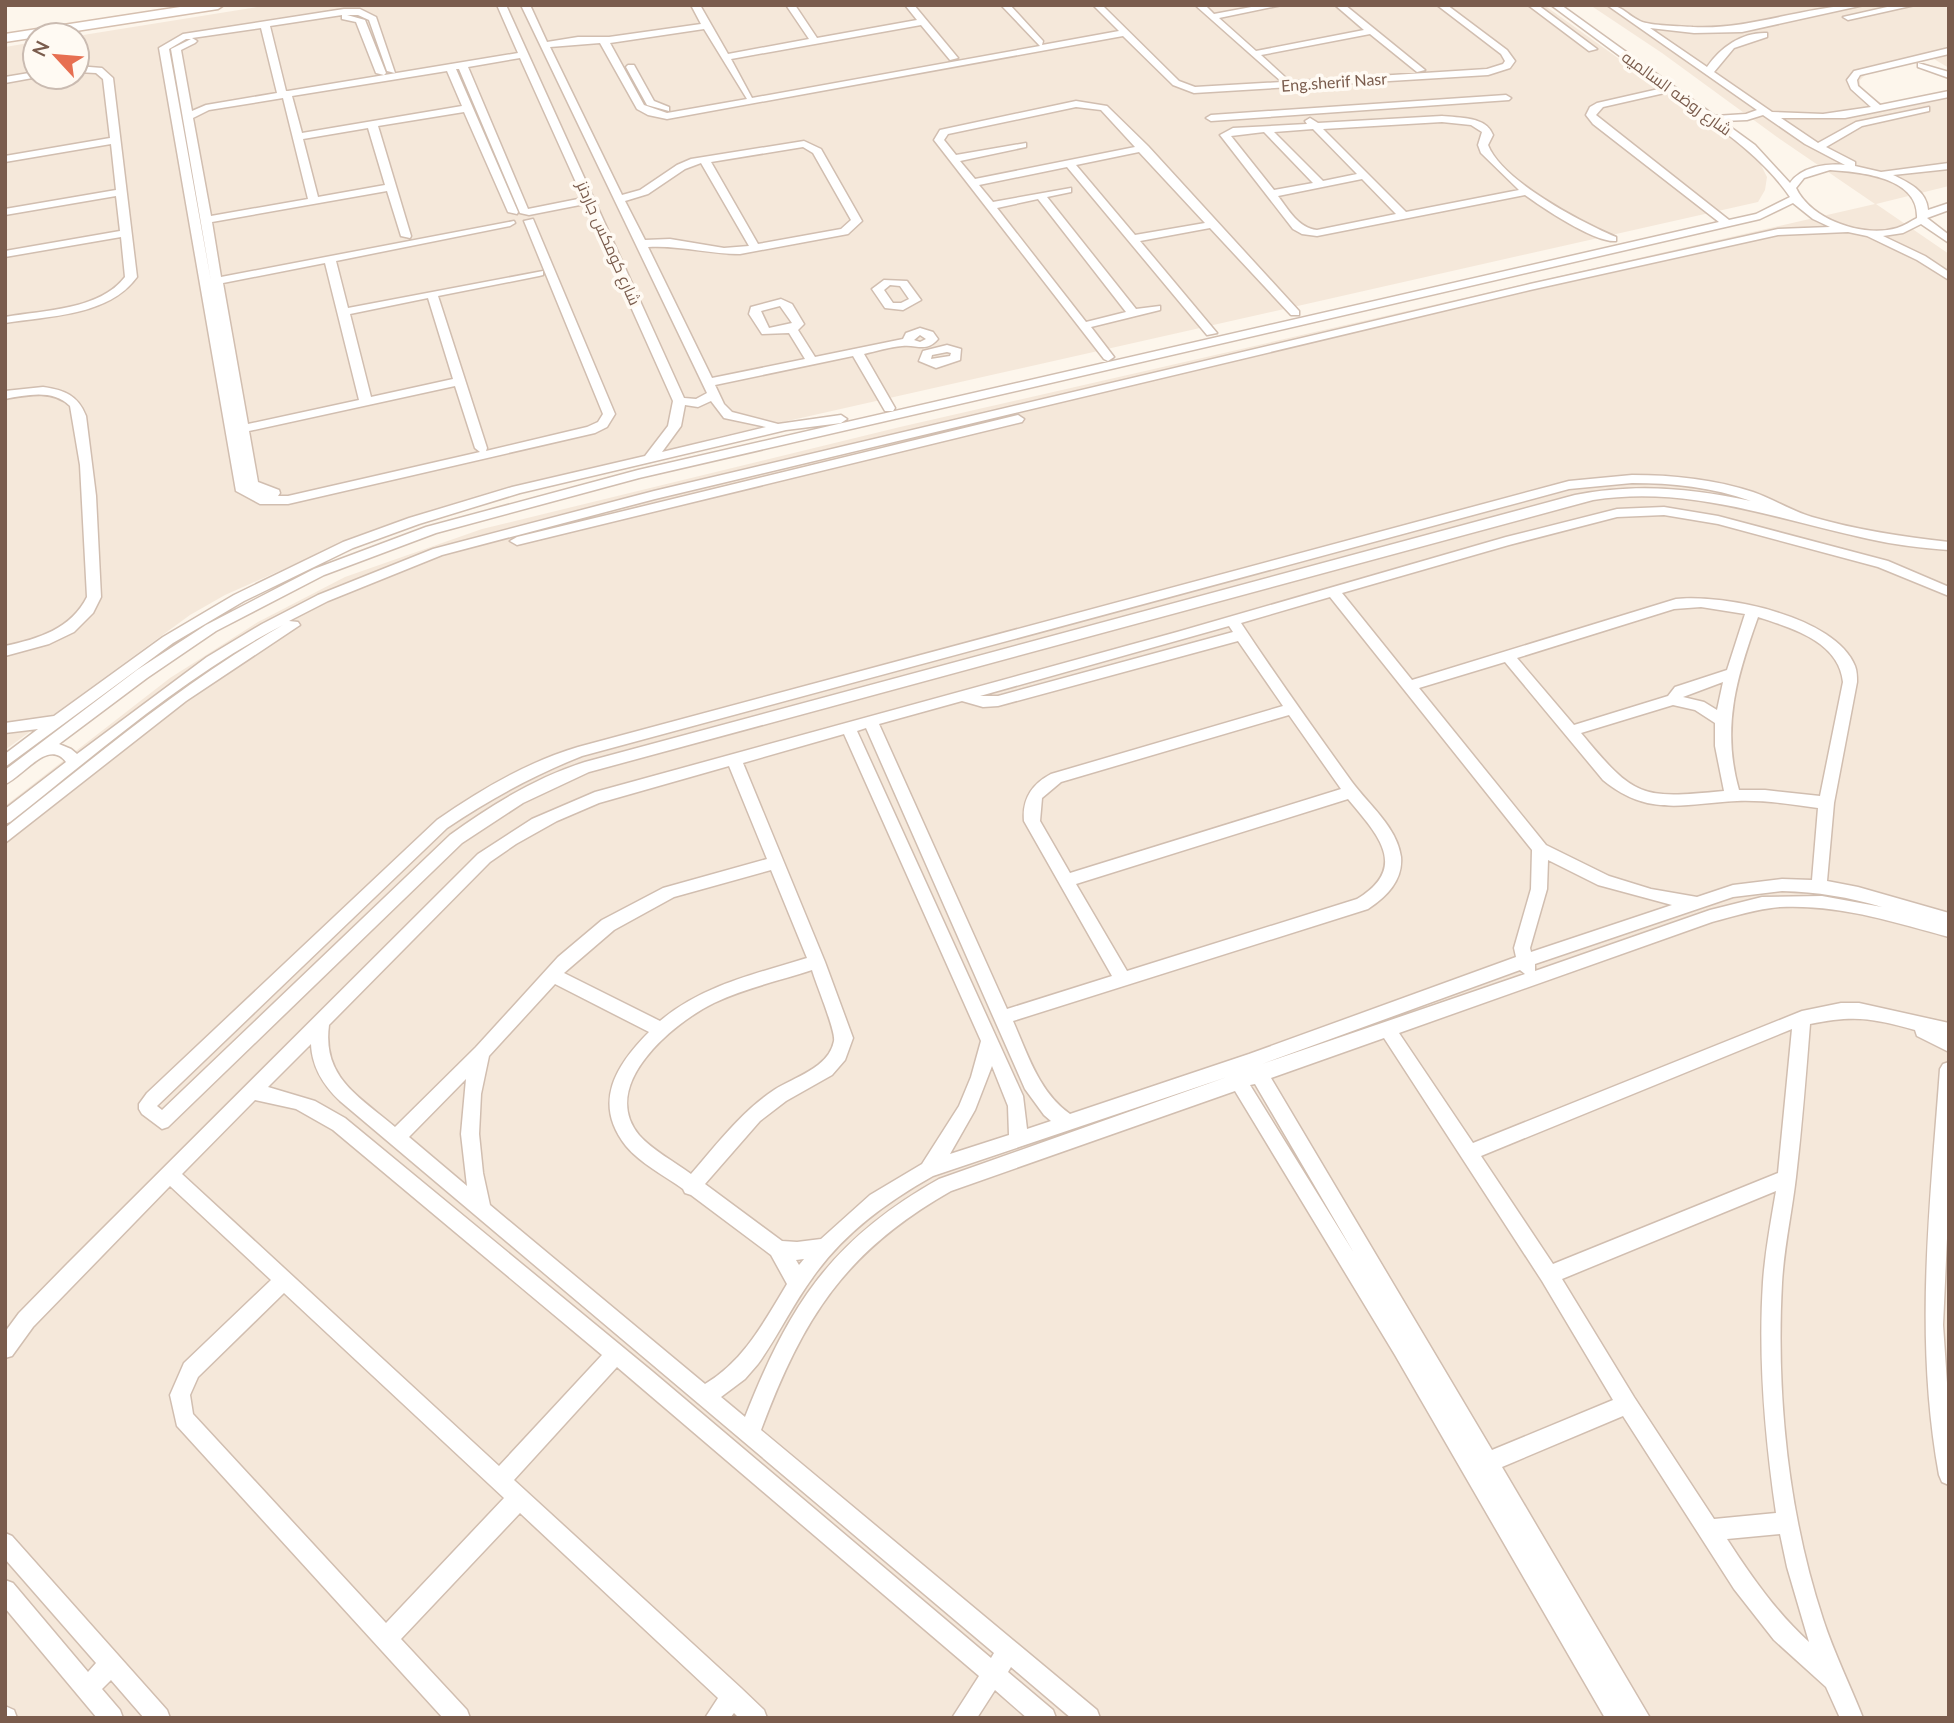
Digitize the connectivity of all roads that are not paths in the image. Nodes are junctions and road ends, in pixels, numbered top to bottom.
1 (218, 5) edge
2 (501, 5) edge
3 (525, 5) edge
4 (695, 5) edge
5 (790, 5) edge
6 (909, 5) edge
7 (1005, 5) edge
8 (1097, 5) edge
9 (1110, 5) edge
10 (1242, 5) edge
11 (1278, 5) edge
12 (1339, 5) edge
13 (1429, 5) edge
14 (1441, 5) edge
15 (1532, 5) edge
16 (1555, 5) edge
17 (1611, 5) edge
18 (1860, 5) edge
19 (1911, 5) edge
20 (1206, 11) edge
21 (923, 22) junction
22 (1638, 24) junction
23 (705, 26) junction
24 (266, 27) junction
25 (1756, 27) junction
26 (1123, 31) junction
27 (1371, 31) junction
28 (1768, 34) junction
29 (5, 38) edge
30 (610, 40) junction
31 (815, 41) junction
32 (1040, 43) junction
33 (544, 45) junction
34 (1592, 48) dead end
35 (1949, 51) edge
36 (523, 53) junction
37 (1253, 54) junction
38 (724, 57) junction
39 (953, 58) junction
40 (1949, 60) edge
41 (462, 65) junction
42 (1921, 65) junction
43 (450, 67) junction
44 (91, 69) edge
45 (1420, 70) junction
46 (386, 72) junction
47 (1709, 72) junction
48 (1949, 75) edge
49 (1359, 77) junction
50 (1282, 79) junction
51 (1672, 89) junction
52 (283, 93) junction
53 (748, 96) junction
54 (1506, 98) dead end
55 (1947, 98) edge
56 (184, 99) junction
57 (1883, 107) junction
58 (468, 108) junction
59 (1301, 112) junction
60 (1768, 113) junction
61 (1834, 116) junction
62 (188, 117) junction
63 (1211, 118) dead end
64 (1715, 119) junction
65 (372, 124) junction
66 (1315, 126) junction
67 (1852, 127) junction
68 (1266, 129) junction
69 (298, 137) junction
70 (116, 140) junction
71 (1022, 145) dead end
72 (1818, 147) junction
73 (1144, 148) junction
74 (5, 159) edge
75 (704, 159) junction
76 (954, 159) junction
77 (1070, 164) junction
78 (1949, 166) edge
79 (1872, 172) junction
80 (1364, 176) junction
81 (973, 183) junction
82 (1320, 184) junction
83 (391, 187) junction
84 (1067, 190) dead end
85 (1527, 191) junction
86 (121, 192) junction
87 (1271, 194) junction
88 (616, 195) junction
89 (1791, 195) junction
90 (1041, 196) junction
91 (314, 201) junction
92 (591, 203) junction
93 (990, 206) junction
94 (1949, 206) edge
95 (5, 212) edge
96 (1404, 216) junction
97 (520, 217) junction
98 (1923, 217) junction
99 (206, 220) junction
100 (1733, 222) junction
101 (1212, 225) junction
102 (1707, 227) junction
103 (1847, 229) junction
104 (1866, 232) junction
105 (126, 233) junction
106 (406, 236) junction
107 (1756, 237) junction
108 (1133, 239) junction
109 (1612, 239) junction
110 (1949, 240) edge
111 (69, 243) junction
112 (5, 244) edge
113 (639, 244) junction
114 (680, 244) junction
115 (755, 248) junction
116 (5, 254) edge
117 (646, 257) junction
118 (330, 259) junction
119 (1949, 262) edge
120 (1934, 266) junction
121 (539, 273) junction
122 (216, 277) junction
123 (1949, 277) edge
124 (1530, 287) junction
125 (432, 294) junction
126 (903, 307) dead end
127 (1156, 308) dead end
128 (343, 312) junction
129 (1134, 313) junction
130 (1295, 313) junction
131 (5, 320) edge
132 (1083, 326) junction
133 (792, 329) dead end
134 (920, 331) junction
135 (1211, 333) junction
136 (908, 341) junction
137 (857, 352) junction
138 (934, 352) junction
139 (1108, 357) junction
140 (812, 361) junction
141 (944, 377) dead end
142 (460, 381) junction
143 (710, 389) junction
144 (1013, 389) junction
145 (5, 396) edge
146 (680, 401) junction
147 (366, 402) junction
148 (950, 404) junction
149 (1024, 406) junction
150 (889, 408) junction
151 (961, 421) junction
152 (839, 424) junction
153 (786, 426) junction
154 (242, 429) junction
155 (481, 447) junction
156 (649, 458) junction
157 (638, 474) junction
158 (520, 497) junction
159 (656, 501) junction
160 (1805, 519) junction
161 (1834, 526) junction
162 (1361, 540) junction
163 (1949, 546) edge
164 (1830, 550) junction
165 (1371, 553) junction
166 (1333, 591) junction
167 (1949, 592) edge
168 (1161, 612) junction
169 (1752, 613) junction
170 (1232, 620) junction
171 (206, 624) junction
172 (1098, 629) junction
173 (1241, 635) junction
174 (1178, 636) junction
175 (977, 645) junction
176 (5, 651) edge
177 (1109, 655) junction
178 (1508, 656) junction
179 (986, 660) junction
180 (1734, 673) junction
181 (1410, 686) junction
182 (963, 696) junction
183 (1673, 700) junction
184 (1292, 709) junction
185 (87, 715) junction
186 (1721, 719) junction
187 (60, 720) junction
188 (870, 720) junction
189 (848, 727) junction
190 (5, 728) edge
191 (118, 730) junction
192 (1570, 731) junction
193 (43, 749) junction
194 (734, 760) junction
195 (5, 762) edge
196 (74, 764) junction
197 (891, 769) junction
198 (870, 776) junction
199 (5, 778) edge
200 (1351, 792) junction
201 (1732, 796) junction
202 (1826, 803) junction
203 (5, 818) edge
204 (5, 837) edge
205 (1540, 849) junction
206 (776, 863) junction
207 (1066, 881) junction
208 (1819, 886) junction
209 (1696, 903) junction
210 (1710, 916) junction
211 (342, 918) junction
212 (1949, 919) edge
213 (362, 929) junction
214 (1949, 931) edge
215 (1525, 961) junction
216 (817, 962) junction
217 (553, 975) junction
218 (1537, 978) junction
219 (1124, 980) junction
220 (1001, 1018) junction
221 (1802, 1018) junction
222 (321, 1023) junction
223 (1909, 1023) junction
224 (662, 1030) junction
225 (1388, 1030) junction
226 (1949, 1030) edge
227 (1949, 1045) edge
228 (1014, 1047) junction
229 (992, 1048) junction
230 (482, 1052) junction
231 (1255, 1068) junction
232 (1949, 1069) edge
233 (1235, 1075) junction
234 (252, 1092) junction
235 (346, 1096) junction
236 (326, 1115) junction
237 (1066, 1122) junction
238 (396, 1139) junction
239 (1017, 1139) junction
240 (1469, 1153) junction
241 (928, 1170) junction
242 (170, 1174) junction
243 (1787, 1178) junction
244 (691, 1186) junction
245 (483, 1213) junction
246 (1944, 1226) edge
247 (826, 1247) junction
248 (778, 1249) junction
249 (1549, 1275) junction
250 (284, 1280) junction
251 (797, 1286) junction
252 (5, 1349) edge
253 (616, 1354) junction
254 (662, 1363) junction
255 (646, 1379) junction
256 (703, 1397) junction
257 (1627, 1404) junction
258 (749, 1434) junction
259 (1487, 1463) junction
260 (1949, 1475) edge
261 (500, 1480) junction
262 (519, 1498) junction
263 (1787, 1523) junction
264 (1709, 1530) junction
265 (5, 1543) edge
266 (5, 1591) edge
267 (385, 1640) junction
268 (1009, 1651) junction
269 (111, 1664) junction
270 (993, 1674) junction
271 (1832, 1678) junction
272 (87, 1688) junction
273 (733, 1696) junction
274 (112, 1718) edge
275 (159, 1718) edge
276 (459, 1718) edge
277 (716, 1718) edge
278 (756, 1718) edge
279 (962, 1718) edge
280 (1045, 1718) edge
281 (1089, 1718) edge
282 (1618, 1718) edge
283 (1639, 1718) edge
284 (1852, 1718) edge

1 - 29 main road
2 - 36 street, شارع كومكس جاردنز
3 - 33 street, شارع كومكس جاردنز
4 - 23 street
5 - 31 street
6 - 21 street
7 - 32 street
8 - 26 street, Eng.sherif Nasr
9 - 50 street
10 - 20 street
11 - 20 street
12 - 27 street
13 - 45 street
14 - 49 street, Eng.sherif Nasr
15 - 34 street
16 - 51 street, شارع روضه السالميه
17 - 22 street, شارع روضه السالميه
18 - 25 street
19 - 28 street
20 - 37 street
21 - 31 street
21 - 39 street
22 - 25 street
22 - 47 street, شارع روضه السالميه
23 - 30 street
23 - 38 street
24 - 46 street
24 - 52 street
24 - 56 street
24 - 97 street
25 - 28 street
26 - 30 street
26 - 32 street
26 - 49 street, Eng.sherif Nasr
27 - 37 street
27 - 45 street
28 - 47 street
30 - 33 street
30 - 53 street
31 - 38 street
32 - 39 street
33 - 88 street, شارع كومكس جاردنز
35 - 57 street
36 - 41 street
36 - 46 street
36 - 92 street, شارع كومكس جاردنز
37 - 50 street
38 - 53 street
39 - 53 street
40 - 42 street
41 - 43 street
41 - 97 street
42 - 48 street
42 - 57 street
43 - 52 street
43 - 58 street
44 - 70 street
45 - 49 street
46 - 52 street
47 - 60 street, شارع روضه السالميه
49 - 50 street
51 - 64 street, شارع روضه السالميه
51 - 100 street
52 - 56 street
52 - 62 street
52 - 69 street
54 - 59 street
55 - 57 street
55 - 67 street
56 - 62 street
57 - 61 street
58 - 65 street
58 - 97 street
59 - 63 street
59 - 66 street
60 - 61 street
60 - 64 street
60 - 72 street, شارع روضه السالميه
61 - 67 street
62 - 99 street
64 - 89 street, شارع روضه السالميه
65 - 69 street
65 - 83 street
66 - 68 street
66 - 80 street
66 - 85 street
67 - 72 street
68 - 82 street
68 - 87 street
69 - 91 street
70 - 74 street
70 - 86 street
71 - 76 street
72 - 79 street, شارع روضه السالميه
73 - 76 street
73 - 77 street
73 - 101 street
75 - 88 street
75 - 115 street
75 - 115 street
76 - 81 street
77 - 81 street
77 - 108 street
78 - 79 street
79 - 89 street
79 - 98 street, شارع روضه السالميه
80 - 82 street
80 - 96 street
81 - 93 street
82 - 87 street
83 - 91 street
83 - 106 street
84 - 90 street
85 - 96 street
85 - 109 street
86 - 95 street
86 - 105 street
87 - 96 street
88 - 113 street, شارع كومكس جاردنز
89 - 100 street
89 - 103 street, شارع روضه السالميه
90 - 93 street
90 - 129 street
91 - 99 street
92 - 97 street
92 - 146 street, شارع كومكس جاردنز
93 - 132 street
94 - 98 street
97 - 106 street
97 - 118 street
97 - 121 street
98 - 104 street
98 - 110 street, شارع روضه السالميه
99 - 122 street
100 - 102 street
100 - 107 street
101 - 108 street
101 - 130 street
102 - 109 street
102 - 144 street
103 - 104 street
103 - 107 street
104 - 120 street
105 - 111 street
105 - 131 street
106 - 122 street
107 - 124 street
108 - 135 street
109 - 130 street
111 - 112 street
111 - 116 street
113 - 114 street
113 - 117 street, شارع كومكس جاردنز
114 - 115 street
114 - 117 street
117 - 143 street, شارع كومكس جاردنز
118 - 122 street
118 - 128 street
119 - 120 street
120 - 123 street
121 - 125 street
121 - 155 street
122 - 154 street
124 - 149 street
124 - 159 street
125 - 128 street
125 - 142 street
126 - 134 street
127 - 129 street
128 - 147 street
129 - 132 street
130 - 135 street
132 - 139 street
133 - 140 street
134 - 136 street
134 - 138 street
135 - 139 street
136 - 137 street
136 - 138 street
137 - 140 street
137 - 150 street
138 - 141 street
139 - 150 street
140 - 143 street
142 - 147 street
142 - 155 street
143 - 146 street
143 - 153 street, شارع كومكس جاردنز
144 - 148 street
144 - 149 street
145 - 176 street
146 - 156 street
147 - 154 street
148 - 151 street
148 - 152 street
149 - 151 street
150 - 152 street
151 - 159 street
152 - 153 street
152 - 157 street
153 - 156 street
154 - 155 street
156 - 157 street
156 - 158 street
157 - 158 street
158 - 171 street
159 - 191 street
159 - 204 street
160 - 161 street
160 - 162 street
160 - 165 street
161 - 163 street
161 - 164 street
162 - 165 street
162 - 175 street
164 - 166 street
164 - 167 street
165 - 168 street
166 - 170 street
166 - 181 street
168 - 172 street
168 - 174 street
169 - 178 street
169 - 180 street
169 - 202 street
170 - 173 street
170 - 174 street
171 - 185 street
171 - 187 street
172 - 177 street
172 - 179 street
173 - 182 street
173 - 184 street
174 - 177 street
175 - 179 street
175 - 211 street
177 - 182 street
178 - 181 street
178 - 192 street
179 - 213 street
180 - 183 street
180 - 186 street
181 - 205 street
182 - 188 street
183 - 186 street
183 - 192 street
184 - 200 street
184 - 207 street
185 - 191 street
185 - 193 street
186 - 201 street
187 - 190 street
187 - 195 street
188 - 189 street
188 - 197 street
189 - 194 street
189 - 198 street
191 - 196 street
192 - 201 street
193 - 196 street
193 - 199 street
194 - 206 street
194 - 222 street
196 - 203 street
197 - 198 street
197 - 220 street
198 - 229 street
200 - 207 street
200 - 219 street
201 - 202 street
202 - 208 street
205 - 209 street
205 - 215 street
206 - 216 street
206 - 217 street
207 - 219 street
208 - 209 street
208 - 212 street
209 - 210 street
209 - 215 street
210 - 214 street
210 - 218 street
211 - 213 street
211 - 213 street
215 - 218 street
215 - 231 street
216 - 224 street
216 - 244 street
217 - 224 street
217 - 230 street
218 - 225 street
219 - 220 street
220 - 228 street
221 - 223 street
221 - 240 street
221 - 243 street
222 - 234 street
222 - 235 street
223 - 226 street
223 - 227 street
224 - 244 street
225 - 231 street
225 - 240 street
228 - 229 street
228 - 237 street
229 - 239 street
229 - 241 street
230 - 238 street
230 - 245 street
231 - 233 street
231 - 259 street
232 - 246 street
233 - 237 street
233 - 258 street
233 - 282 street
234 - 236 street
234 - 242 street
235 - 236 street
235 - 238 street
236 - 253 street
237 - 239 street
238 - 245 street
239 - 241 street
240 - 249 street
241 - 247 street
242 - 250 street
242 - 252 street
243 - 249 street
243 - 263 street
244 - 248 street
245 - 254 street
246 - 260 street
247 - 248 street
247 - 251 street
248 - 251 street
249 - 257 street
250 - 261 street
250 - 267 street
251 - 256 street
253 - 255 street
253 - 261 street
254 - 255 street
254 - 256 street
255 - 270 street
256 - 258 street
257 - 259 street
257 - 264 street
258 - 268 street
259 - 283 street
261 - 262 street
262 - 267 street
262 - 273 street
263 - 264 street
263 - 271 street
264 - 271 street
265 - 269 street
266 - 272 street
267 - 276 street
268 - 270 street
268 - 281 street
269 - 272 street
269 - 275 street
270 - 279 street
270 - 280 street
271 - 284 street
272 - 274 street
273 - 277 street
273 - 278 street

